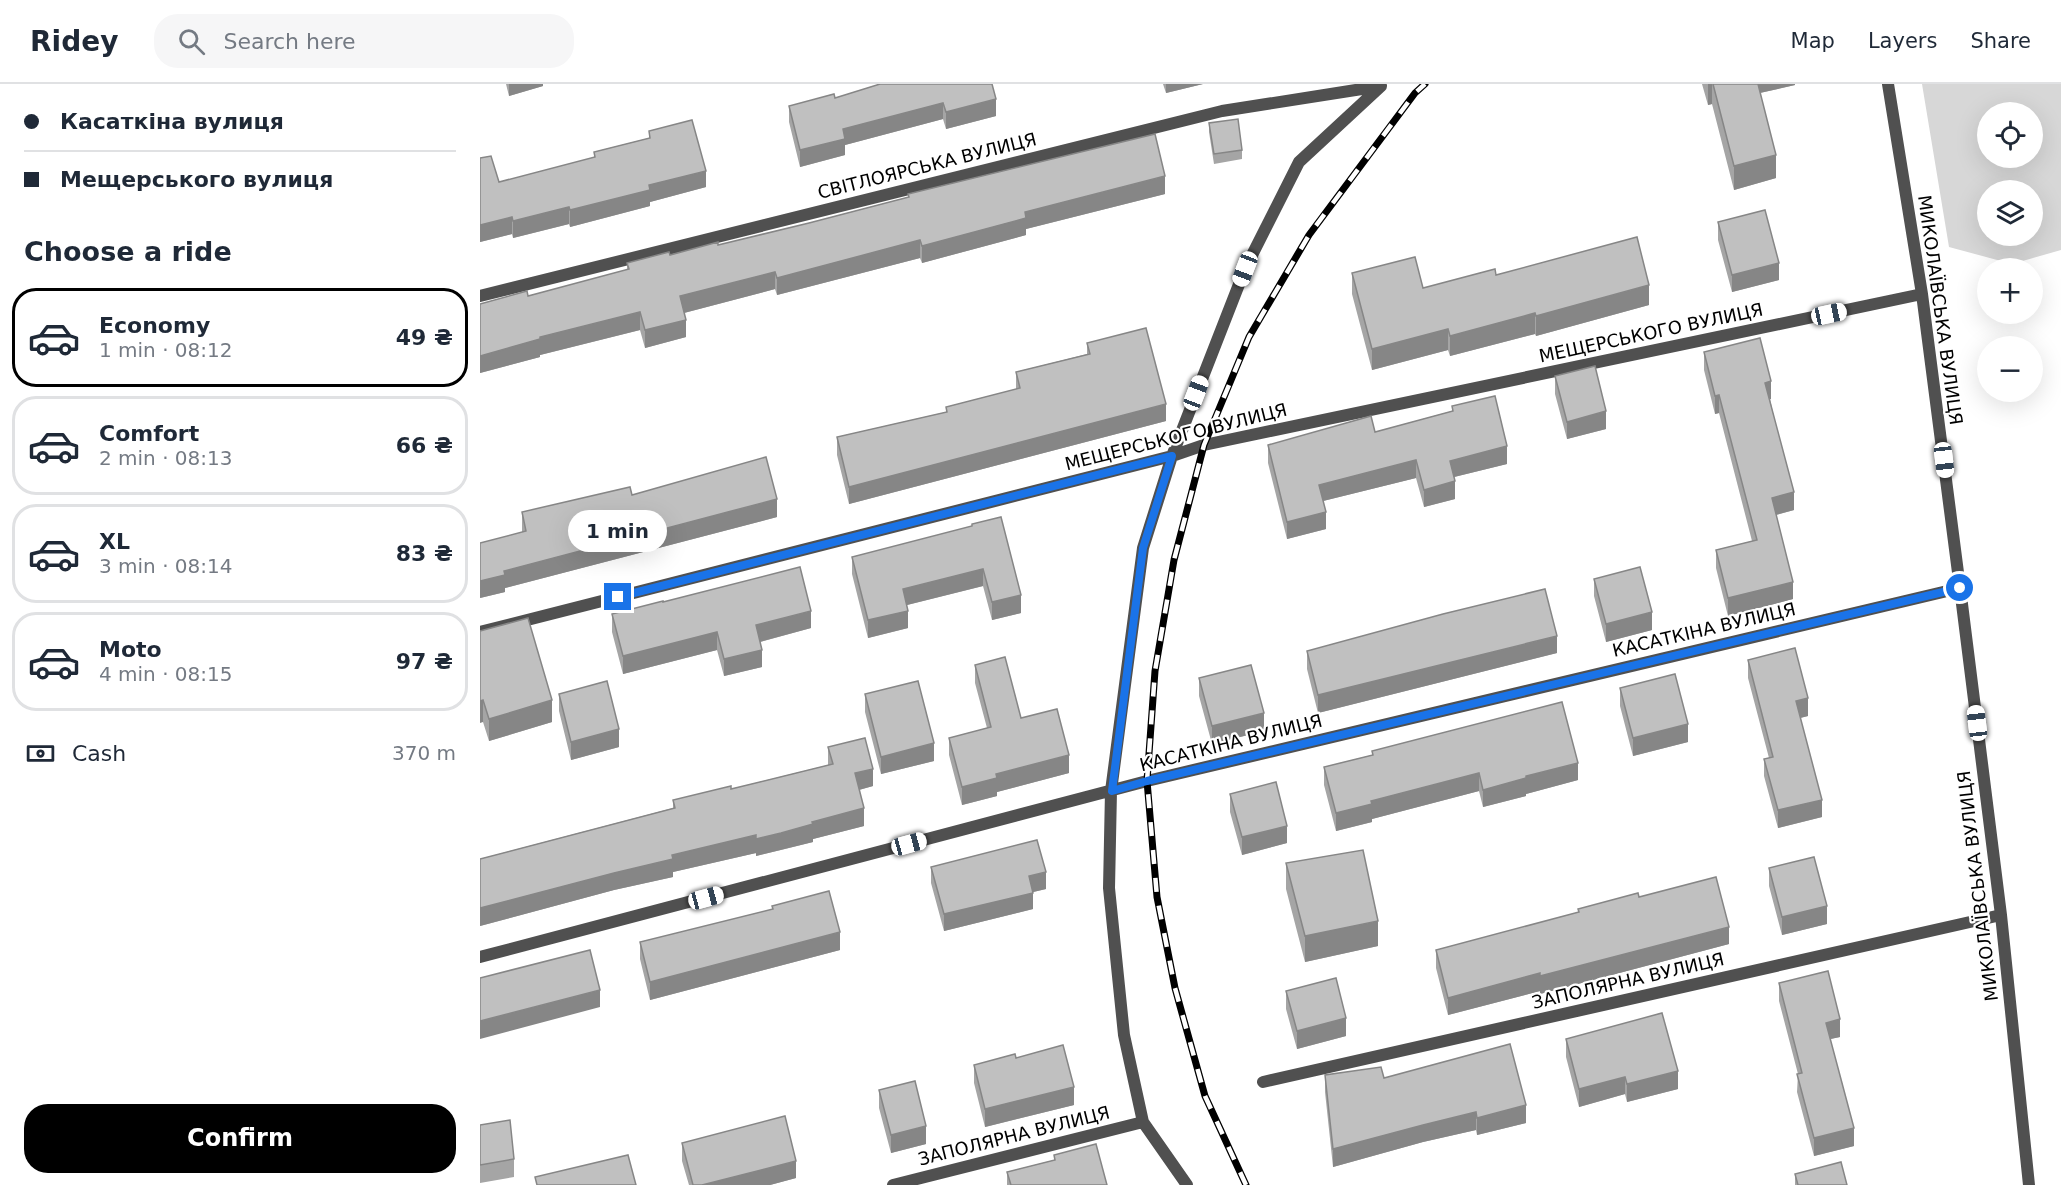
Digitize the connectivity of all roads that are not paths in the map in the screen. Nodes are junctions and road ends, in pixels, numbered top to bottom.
1 (1888, 84) edge
2 (1383, 85) edge
3 (1922, 294) junction
4 (480, 296) edge
5 (1172, 456) junction
6 (1960, 588) junction
7 (480, 632) edge
8 (1112, 791) junction
9 (2001, 915) junction
10 (480, 957) edge
11 (1263, 1082) dead end
12 (1143, 1122) junction
13 (892, 1185) edge
14 (1188, 1185) edge
15 (2029, 1185) edge

1 - 3 street, МИКОЛАЇВСЬКА ВУЛИЦЯ
2 - 4 street, СВІТЛОЯРСЬКА ВУЛИЦЯ
2 - 5 street
3 - 5 street, МЕЩЕРСЬКОГО ВУЛИЦЯ
3 - 6 street, МИКОЛАЇВСЬКА ВУЛИЦЯ
5 - 7 street, МЕЩЕРСЬКОГО ВУЛИЦЯ
5 - 8 street
6 - 8 street, КАСАТКІНА ВУЛИЦЯ
6 - 9 street, МИКОЛАЇВСЬКА ВУЛИЦЯ
8 - 10 street, КАСАТКІНА ВУЛИЦЯ
8 - 12 street
9 - 11 street, ЗАПОЛЯРНА ВУЛИЦЯ
9 - 15 street, МИКОЛАЇВСЬКА ВУЛИЦЯ
12 - 13 street, ЗАПОЛЯРНА ВУЛИЦЯ
12 - 14 street

